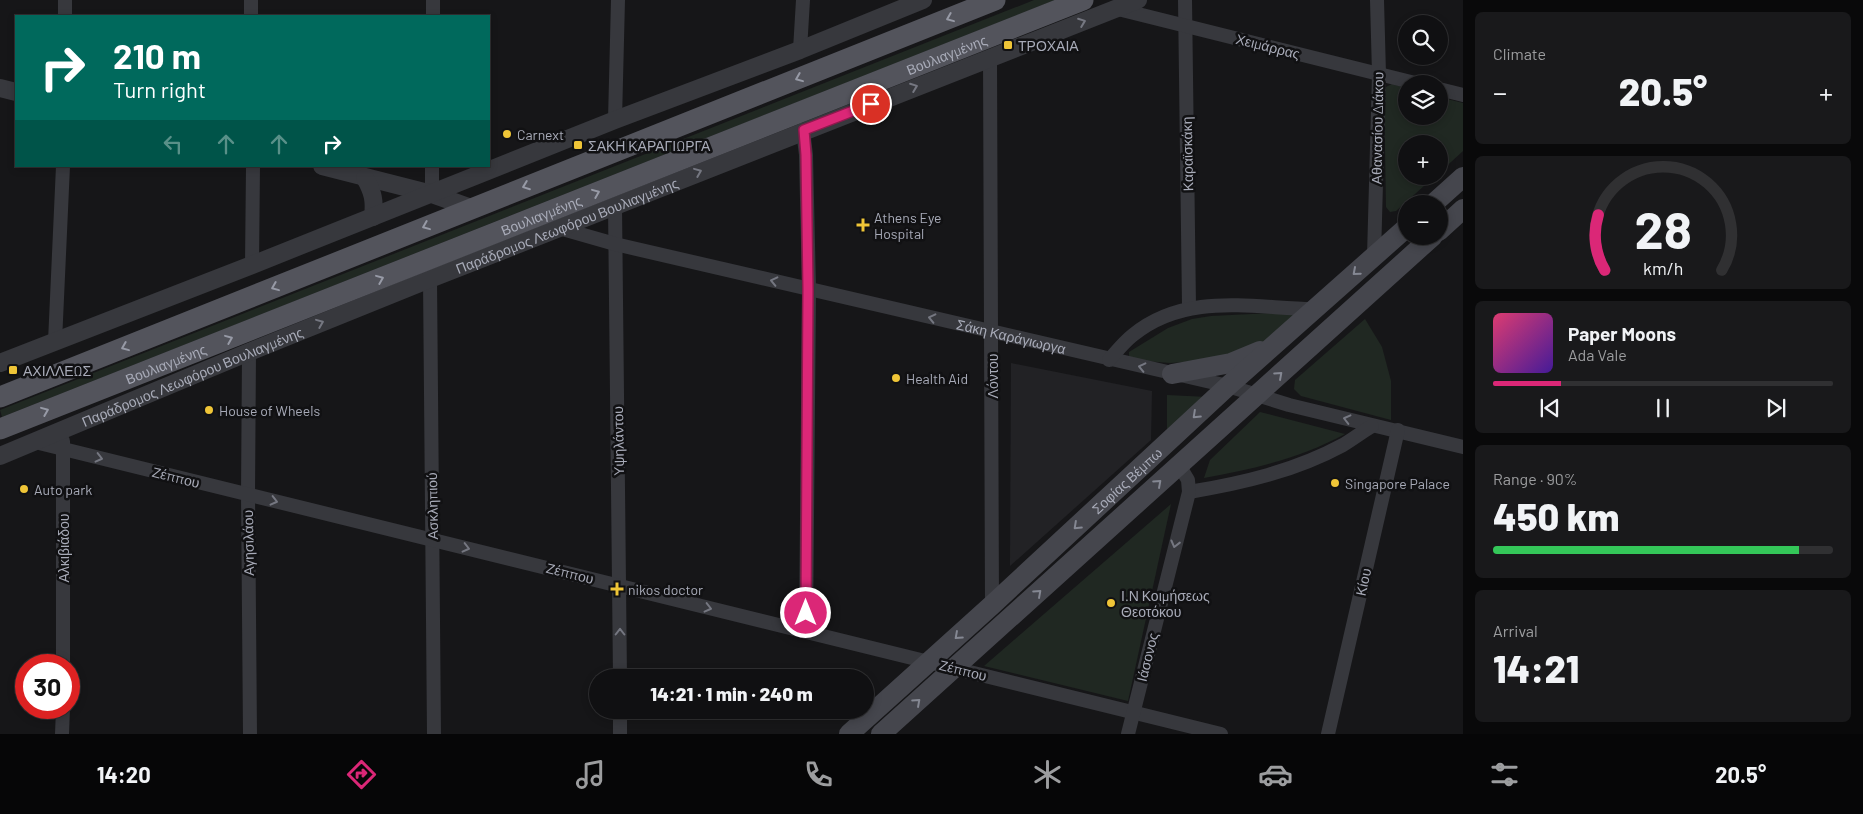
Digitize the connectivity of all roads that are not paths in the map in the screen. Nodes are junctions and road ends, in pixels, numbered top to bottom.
1 (65, 0) edge
2 (251, 0) edge
3 (433, 0) edge
4 (618, 0) edge
5 (804, 0) edge
6 (923, 0) edge
7 (996, 0) edge
8 (1083, 0) edge
9 (1138, 0) edge
10 (1185, 0) edge
11 (1377, 0) edge
12 (1118, 9) junction
13 (65, 15) edge
14 (251, 15) edge
15 (433, 15) edge
16 (1186, 26) junction
17 (800, 50) junction
18 (990, 57) junction
19 (1379, 74) junction
20 (1398, 79) edge
21 (0, 88) edge
22 (1448, 91) edge
23 (15, 92) edge
24 (1463, 95) edge
25 (615, 120) junction
26 (804, 130) junction
27 (63, 167) edge
28 (253, 167) edge
29 (326, 167) edge
30 (432, 167) edge
31 (366, 178) junction
32 (1463, 178) edge
33 (432, 194) junction
34 (1443, 195) edge
35 (615, 205) junction
36 (471, 208) junction
37 (1463, 209) edge
38 (373, 217) junction
39 (1448, 223) edge
40 (559, 228) junction
41 (1398, 235) edge
42 (615, 244) junction
43 (1423, 245) edge
44 (1374, 256) junction
45 (252, 265) junction
46 (430, 279) junction
47 (808, 289) junction
48 (1189, 307) junction
49 (1313, 309) junction
50 (992, 332) junction
51 (55, 342) junction
52 (1274, 346) junction
53 (249, 352) junction
54 (1109, 360) junction
55 (0, 363) edge
56 (1172, 374) junction
57 (1228, 386) junction
58 (1257, 394) junction
59 (0, 397) edge
60 (1372, 426) junction
61 (0, 429) edge
62 (63, 430) junction
63 (1398, 430) junction
64 (35, 442) junction
65 (1463, 447) edge
66 (63, 449) junction
67 (0, 456) edge
68 (1179, 465) junction
69 (1189, 492) junction
70 (248, 494) junction
71 (432, 540) junction
72 (620, 586) junction
73 (992, 605) junction
74 (806, 632) junction
75 (63, 654) edge
76 (930, 662) junction
77 (954, 668) junction
78 (620, 669) edge
79 (1134, 712) junction
80 (62, 719) edge
81 (620, 719) edge
82 (62, 734) edge
83 (250, 734) edge
84 (434, 734) edge
85 (620, 734) edge
86 (849, 734) edge
87 (881, 734) edge
88 (1128, 734) edge
89 (1221, 734) edge
90 (1328, 734) edge

1 - 13 street
2 - 14 street
3 - 15 street
4 - 25 street
5 - 17 street
6 - 17 street
7 -> 36 main road
61 -> 8 main road, Βουλιαγμένης
9 - 12 street, Παράδρομος Λεωφόρου Βουλιαγμένης
10 - 16 street, Καραϊσκάκη
11 - 19 street, Αθανασίου Διάκου
12 - 16 street, Χειμάρρας
18 -> 12 street, Παράδρομος Λεωφόρου Βουλιαγμένης
16 - 19 street, Χειμάρρας
16 - 48 street, Καραϊσκάκη
17 - 25 street
26 -> 18 street, Παράδρομος Λεωφόρου Βουλιαγμένης
18 - 50 street, Λόντου
19 - 20 street, Χειμάρρας
19 - 44 street, Αθανασίου Διάκου
21 - 23 street
22 - 24 street
25 - 33 street
35 -> 26 street, Παράδρομος Λεωφόρου Βουλιαγμένης
26 - 47 street
27 - 51 street
28 - 45 street
29 - 31 street
30 - 33 street
31 - 33 street
31 - 38 street
32 - 34 main road
33 - 36 street
33 - 38 street
35 - 40 street, Παράδρομος Λεωφόρου Βουλιαγμένης
35 - 42 street, Υψηλάντου
36 -> 59 main road
37 - 39 main road
38 - 45 street
40 - 42 street, Σάκη Καράγιωργα
40 - 46 street, Παράδρομος Λεωφόρου Βουλιαγμένης
41 - 44 main road, Σοφίας Βέμπω
47 -> 42 street, Σάκη Καράγιωργα
42 - 72 street, Υψηλάντου
58 -> 43 main road, Σοφίας Βέμπω
44 -> 49 main road, Σοφίας Βέμπω
45 - 51 street
53 -> 46 street, Παράδρομος Λεωφόρου Βουλιαγμένης
46 - 71 street, Ασκληπιού
50 -> 47 street, Σάκη Καράγιωργα
47 - 74 street
48 - 49 street
48 - 54 street
49 - 52 main road, Σοφίας Βέμπω
50 - 54 street, Σάκη Καράγιωργα
50 - 73 street, Λόντου
51 - 55 street
52 - 56 main road
52 - 57 main road, Σοφίας Βέμπω
53 - 62 street, Παράδρομος Λεωφόρου Βουλιαγμένης
53 - 70 street, Αγησιλάου
56 -> 54 street, Σάκη Καράγιωργα
56 - 57 street, Σάκη Καράγιωργα
57 - 58 street, Σάκη Καράγιωργα
57 -> 73 main road, Σοφίας Βέμπω
60 -> 58 street, Σάκη Καράγιωργα
58 - 68 main road, Σοφίας Βέμπω
60 - 63 street, Σάκη Καράγιωργα
60 - 69 street
62 - 64 street, Παράδρομος Λεωφόρου Βουλιαγμένης
62 - 66 street, Αλκιβιάδου
63 - 65 street, Σάκη Καράγιωργα
63 - 90 street, Κίου
64 - 66 street, Ζέππου
64 - 67 street, Παράδρομος Λεωφόρου Βουλιαγμένης
66 -> 70 street, Ζέππου
66 - 75 street, Αλκιβιάδου
68 - 69 street
77 -> 68 main road, Σοφίας Βέμπω
69 -> 79 street, Ιάσονος
70 -> 71 street, Ζέππου
70 - 83 street, Αγησιλάου
71 -> 72 street, Ζέππου
71 - 84 street, Ασκληπιού
72 -> 74 street, Ζέππου
78 -> 72 street, Υψηλάντου
73 -> 76 main road, Σοφίας Βέμπω
74 - 76 street, Ζέππου
76 - 77 street, Ζέππου
76 - 86 main road, Σοφίας Βέμπω
77 - 79 street, Ζέππου
87 -> 77 main road, Σοφίας Βέμπω
79 - 88 street, Ιάσονος
79 - 89 street, Ζέππου
80 - 82 street
81 - 85 street

